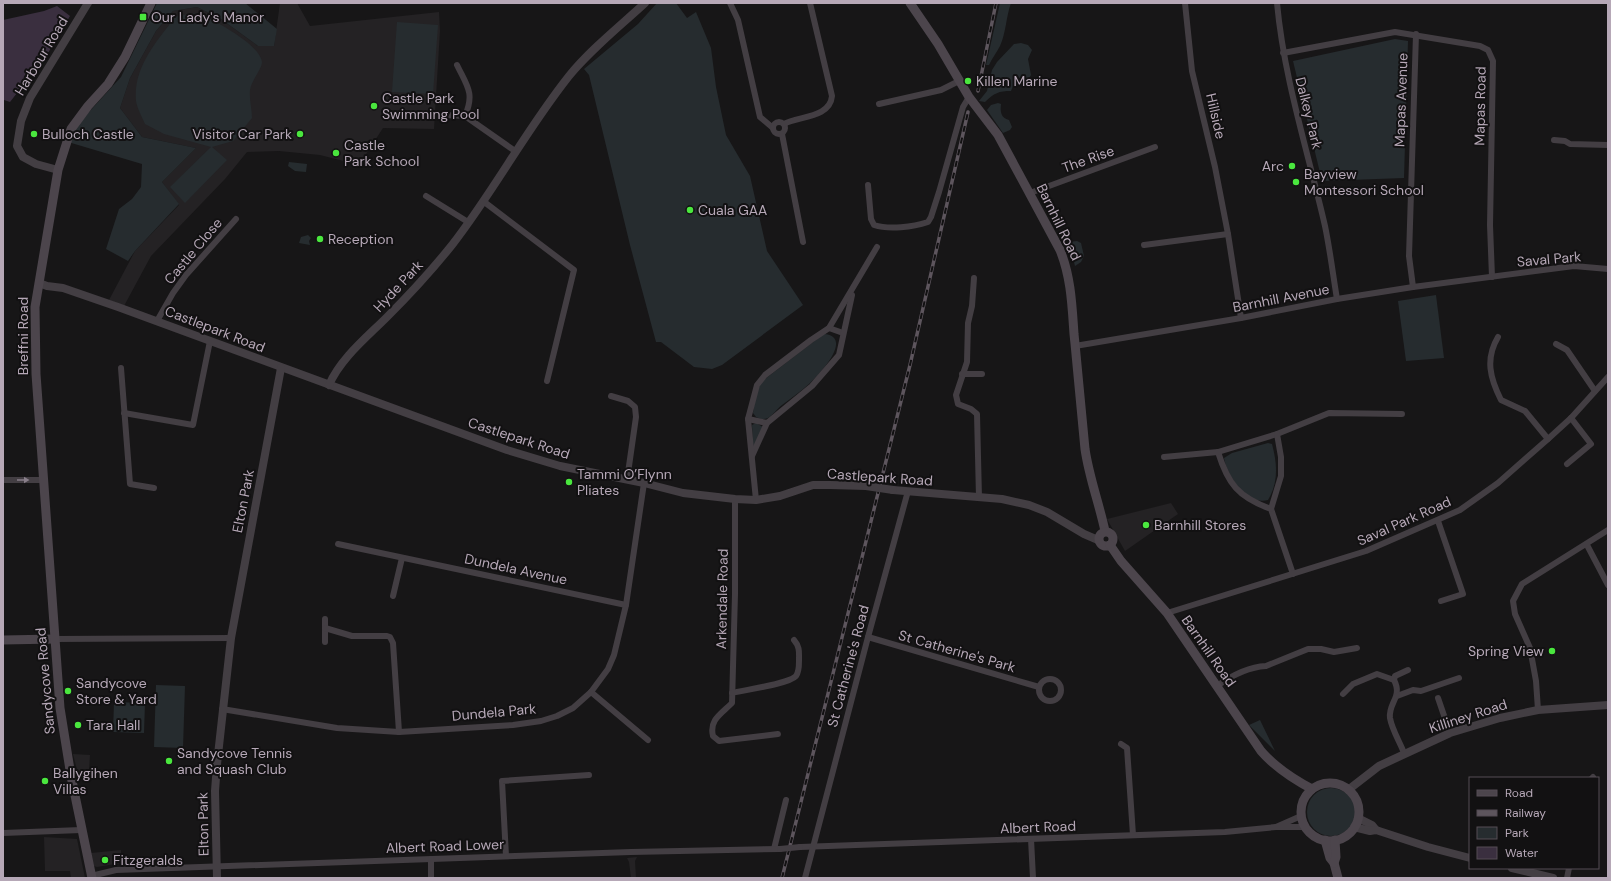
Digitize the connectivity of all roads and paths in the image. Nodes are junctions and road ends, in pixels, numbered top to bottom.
1 (88, 3) edge
2 (151, 3) edge
3 (645, 3) edge
4 (730, 3) edge
5 (810, 3) edge
6 (910, 3) edge
7 (1185, 3) edge
8 (1277, 3) edge
9 (1416, 34) junction
10 (1283, 54) junction
11 (457, 65) dead end
12 (959, 81) junction
13 (969, 97) junction
14 (879, 104) dead end
15 (444, 115) dead end
16 (465, 116) junction
17 (784, 124) junction
18 (773, 128) junction
19 (782, 134) junction
20 (1554, 140) dead end
21 (1608, 145) edge
22 (1156, 147) dead end
23 (515, 151) junction
24 (58, 170) junction
25 (868, 185) dead end
26 (1030, 193) junction
27 (426, 196) dead end
28 (483, 201) junction
29 (236, 219) dead end
30 (468, 222) junction
31 (1228, 234) junction
32 (803, 242) dead end
33 (1144, 245) dead end
34 (877, 247) dead end
35 (1608, 270) edge
36 (1492, 277) junction
37 (974, 278) dead end
38 (39, 282) junction
39 (1413, 287) junction
40 (853, 289) junction
41 (1337, 299) junction
42 (1241, 318) junction
43 (157, 321) junction
44 (829, 328) junction
45 (843, 333) junction
46 (1498, 337) dead end
47 (210, 341) junction
48 (1556, 344) dead end
49 (1076, 346) junction
50 (121, 368) dead end
51 (281, 368) junction
52 (962, 374) junction
53 (982, 374) dead end
54 (1608, 377) edge
55 (547, 381) dead end
56 (328, 385) junction
57 (1595, 391) junction
58 (611, 396) dead end
59 (124, 413) junction
60 (1402, 414) dead end
61 (1571, 418) junction
62 (748, 419) junction
63 (767, 423) junction
64 (1277, 434) junction
65 (1548, 439) junction
66 (1218, 452) junction
67 (752, 457) junction
68 (1164, 457) dead end
69 (1567, 464) dead end
70 (3, 480) edge
71 (44, 480) junction
72 (627, 480) junction
73 (644, 483) junction
74 (154, 488) dead end
75 (908, 491) junction
76 (979, 498) junction
77 (735, 499) junction
78 (756, 500) junction
79 (1271, 509) junction
80 (1438, 521) junction
81 (1608, 530) edge
82 (1105, 531) junction
83 (1098, 540) junction
84 (338, 544) dead end
85 (1110, 545) junction
86 (1587, 545) junction
87 (402, 558) junction
88 (1293, 574) junction
89 (1608, 586) edge
90 (394, 596) dead end
91 (1441, 601) dead end
92 (626, 605) junction
93 (1166, 613) junction
94 (325, 619) dead end
95 (325, 628) junction
96 (868, 637) junction
97 (231, 638) junction
98 (55, 639) junction
99 (3, 640) edge
100 (794, 640) dead end
101 (325, 642) dead end
102 (1357, 648) dead end
103 (1408, 670) dead end
104 (1459, 678) dead end
105 (1394, 680) junction
106 (1217, 686) junction
107 (1039, 687) dead end
108 (591, 692) junction
109 (1343, 694) dead end
110 (732, 696) junction
111 (1397, 696) junction
112 (1438, 698) dead end
113 (1608, 705) edge
114 (222, 709) junction
115 (1538, 710) junction
116 (399, 732) junction
117 (1450, 733) junction
118 (778, 734) dead end
119 (648, 740) dead end
120 (1121, 744) dead end
121 (1404, 753) junction
122 (1284, 772) junction
123 (589, 775) dead end
124 (1312, 789) junction
125 (1348, 790) junction
126 (1305, 797) junction
127 (786, 800) dead end
128 (1301, 816) junction
129 (1356, 822) junction
130 (1276, 827) junction
131 (1305, 827) junction
132 (81, 830) junction
133 (3, 833) edge
134 (1133, 835) junction
135 (1031, 840) junction
136 (1325, 840) junction
137 (1335, 840) junction
138 (812, 847) junction
139 (800, 848) joint
140 (777, 849) junction
141 (506, 856) junction
142 (1469, 858) edge
143 (431, 859) junction
144 (1334, 863) junction
145 (217, 866) junction
146 (1516, 869) edge
147 (91, 877) edge
148 (217, 878) edge
149 (431, 878) edge
150 (805, 878) edge
151 (1033, 878) edge
152 (1338, 878) edge
153 (1552, 878) edge

1 - 24 street, Harbour Road
2 - 24 main road, Breffni Road
3 - 23 street, Hyde Park
4 - 18 street
5 - 17 street
6 - 12 main road, Barnhill Road
7 - 31 street, Hillside
8 - 10 street, Dalkey Park
9 - 10 street, Mapas Road
9 - 36 street, Mapas Road
9 - 39 street, Mapas Avenue
10 - 41 street, Dalkey Park
11 - 16 street
12 - 13 main road, Barnhill Road
12 - 14 street
13 - 25 street
13 - 26 main road, Barnhill Road
15 - 16 street
16 - 23 street
17 - 18 street
17 - 19 street
18 - 19 street
19 - 32 street
20 - 21 street
22 - 26 street, The Rise
23 - 28 street, Hyde Park
24 - 38 main road, Breffni Road
26 - 49 main road, Barnhill Road
27 - 30 street
28 - 30 street, Hyde Park
28 - 55 street
29 - 43 street, Castle Close
30 - 56 street, Hyde Park
31 - 33 street
31 - 42 street, Hillside
34 - 40 street
35 - 36 street, Saval Park
36 - 39 street, Barnhill Avenue
37 - 52 street
38 - 43 street, Castlepark Road
38 - 71 main road, Breffni Road
39 - 41 street, Barnhill Avenue
40 - 44 street
40 - 45 street
41 - 42 street, Barnhill Avenue
42 - 49 street, Barnhill Avenue
43 - 47 street, Castlepark Road
44 - 45 street
44 - 62 street
45 - 63 street
46 - 65 street
47 - 51 street, Castlepark Road
47 - 59 street
48 - 57 street
49 - 82 main road, Barnhill Road
50 - 59 street
51 - 56 street, Castlepark Road
51 - 97 street, Elton Park
52 - 53 street
52 - 76 street
54 - 57 street, Saval Park Road
56 - 72 street, Castlepark Road
57 - 61 street, Saval Park Road
58 - 72 street
59 - 74 street
60 - 64 street
61 - 65 street, Saval Park Road
61 - 69 street
62 - 63 street
62 - 67 street
63 - 67 street
64 - 66 street
64 - 79 street
65 - 80 street, Saval Park Road
66 - 68 street
66 - 79 street
67 - 78 street
70 -> 71 street
71 - 98 main road, Sandycove Road
72 - 73 street, Castlepark Road
73 - 77 street, Castlepark Road
73 - 92 street, Dundela Park
75 - 76 street, Castlepark Road
75 - 78 street, Castlepark Road, bridge
75 - 96 street, St Catherine's Road
76 - 83 street, Castlepark Road
77 - 78 street, Castlepark Road
77 - 110 street, Arkendale Road
79 - 88 street
80 - 88 street, Saval Park Road
80 - 91 street
81 - 86 street
82 - 83 main road
82 - 85 main road, Barnhill Road
83 - 85 main road
84 - 87 street, Dundela Avenue
85 - 93 main road, Barnhill Road
86 - 89 street
86 - 115 street
87 - 90 street
87 - 92 street, Dundela Avenue
88 - 93 street, Saval Park Road
92 - 108 street, Dundela Park
93 - 106 main road, Barnhill Road
94 - 95 street
95 - 101 street
95 - 116 street
96 - 107 street, St Catherine's Park
96 - 138 street, St Catherine's Road
97 - 98 street
97 - 114 street, Elton Park
98 - 99 main road
98 - 132 main road, Sandycove Road
100 - 110 street
102 - 106 street
103 - 105 street
104 - 111 street
105 - 109 street
105 - 111 street
106 - 122 main road, Barnhill Road
108 - 116 street, Dundela Park
108 - 119 street
110 - 118 street
111 - 121 street
112 - 117 street
113 - 115 street, Killiney Road
114 - 116 street, Dundela Park
114 - 145 street, Elton Park
115 - 117 street, Killiney Road
117 - 121 street, Killiney Road
120 - 134 street
121 - 125 street, Killiney Road
122 - 124 main road, Barnhill Road
122 - 126 main road, Barnhill Road
123 - 141 street
124 - 125 main road
124 - 126 main road
125 - 129 main road
126 - 128 main road
127 - 140 street
128 - 130 street, Albert Road
128 - 131 main road
129 - 137 main road
129 - 142 street
130 - 131 street, Albert Road
130 - 134 street, Albert Road
131 - 136 main road
132 - 133 street
132 - 147 main road, Sandycove Road
134 - 135 street, Albert Road
135 - 138 street, Albert Road
135 - 151 street
136 - 137 main road
136 - 144 main road
137 - 144 main road
138 - 139 street, Albert Road
138 - 150 street, St Catherine's Road
139 - 140 street, Albert Road Lower, bridge
140 - 141 street, Albert Road Lower
141 - 143 street, Albert Road Lower
143 - 145 street, Albert Road Lower
143 - 149 street
144 - 152 main road
145 - 147 street, Albert Road Lower
145 - 148 street, Elton Park
146 - 153 street

